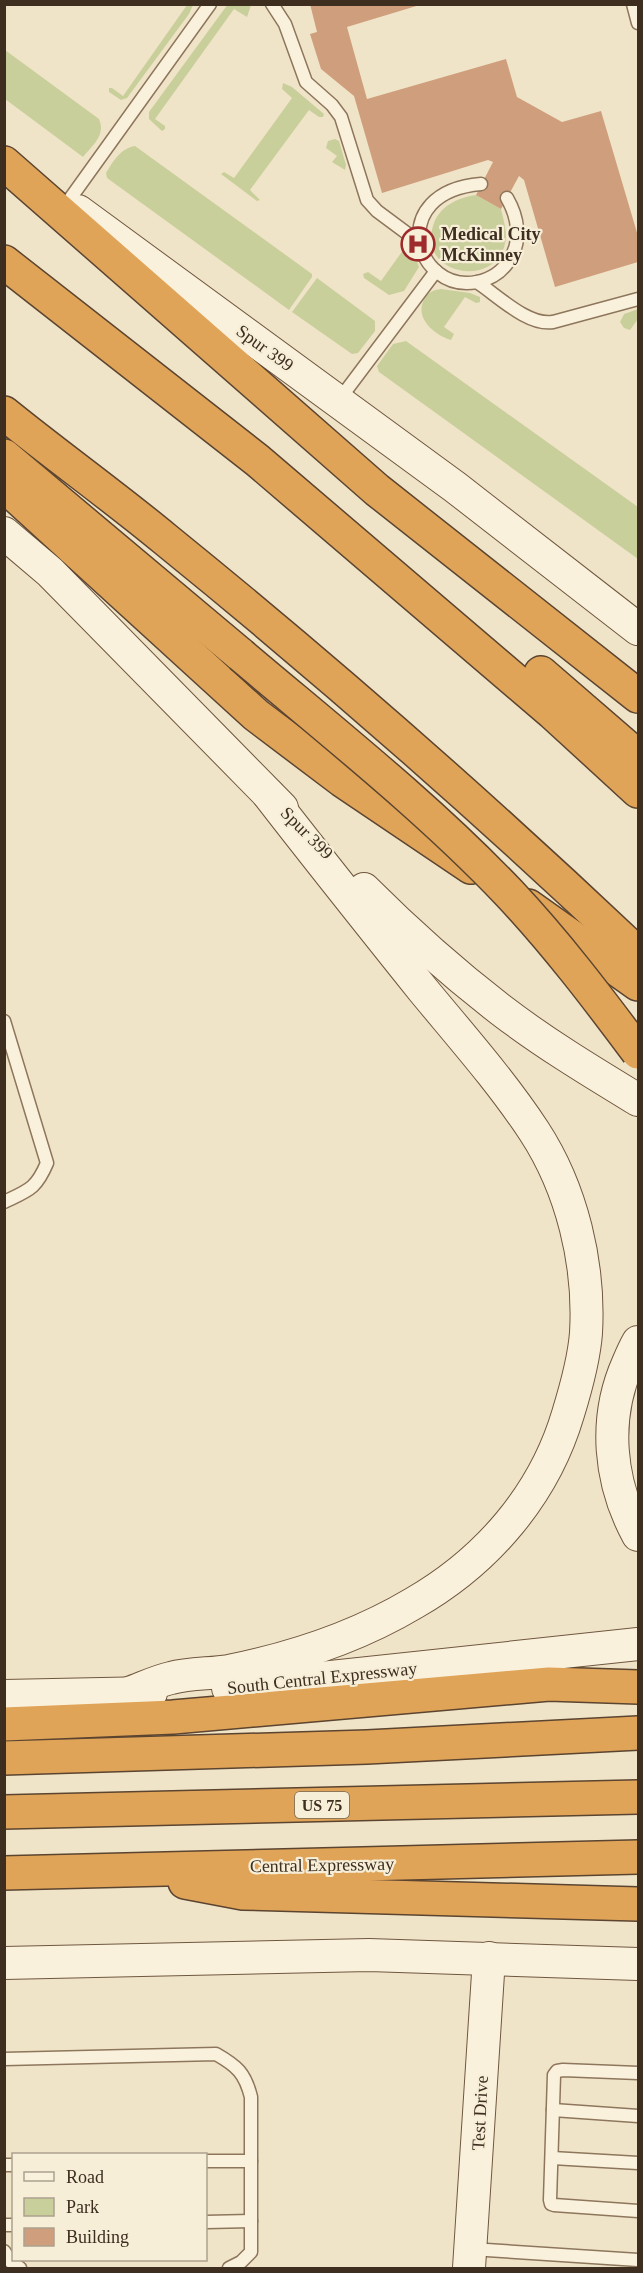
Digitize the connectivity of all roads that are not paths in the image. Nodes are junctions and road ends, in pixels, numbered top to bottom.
1 (210, 4) edge
2 (272, 4) edge
3 (633, 4) edge
4 (639, 23) edge
5 (4, 157) edge
6 (4, 163) edge
7 (481, 184) dead end
8 (507, 198) dead end
9 (67, 203) junction
10 (420, 243) junction
11 (4, 262) edge
12 (436, 271) junction
13 (477, 282) junction
14 (639, 299) edge
15 (338, 401) junction
16 (4, 413) edge
17 (4, 456) edge
18 (257, 460) junction
19 (4, 485) edge
20 (4, 533) edge
21 (638, 629) edge
22 (639, 696) edge
23 (639, 757) edge
24 (639, 792) edge
25 (268, 794) junction
26 (639, 954) edge
27 (639, 984) edge
28 (4, 1021) edge
29 (639, 1052) edge
30 (639, 1100) edge
31 (4, 1202) edge
32 (639, 1342) edge
33 (639, 1535) edge
34 (639, 1644) edge
35 (639, 1687) edge
36 (129, 1693) junction
37 (4, 1696) edge
38 (4, 1724) edge
39 (639, 1733) edge
40 (4, 1758) edge
41 (639, 1797) edge
42 (4, 1812) edge
43 (639, 1857) edge
44 (122, 1870) junction
45 (4, 1873) edge
46 (639, 1904) edge
47 (489, 1958) junction
48 (4, 1963) edge
49 (638, 1964) edge
50 (4, 2059) edge
51 (639, 2073) edge
52 (553, 2110) junction
53 (639, 2116) edge
54 (552, 2158) junction
55 (251, 2161) junction
56 (207, 2162) edge
57 (639, 2163) edge
58 (639, 2211) edge
59 (251, 2221) junction
60 (207, 2222) edge
61 (4, 2251) edge
62 (470, 2259) edge
63 (639, 2260) edge
64 (609, 2264) edge
65 (20, 2268) edge
66 (230, 2268) edge

1 - 9 lane
2 - 10 lane
3 - 4 lane
5 - 9 main road, Spur 399
6 - 22 highway
7 - 10 lane
8 - 13 lane
9 - 15 main road, Spur 399
10 - 12 lane
11 - 18 highway
12 - 13 lane
12 - 15 lane
13 - 14 lane
15 - 21 main road, Spur 399
16 - 26 highway
17 - 29 highway, bridge
18 - 23 highway
18 - 24 highway
19 - 27 highway
20 - 25 main road, Spur 399
25 - 30 main road, Spur 399
25 - 36 main road
28 - 31 lane
32 - 33 main road
34 - 36 main road, South Central Expressway
35 - 38 highway
36 - 37 main road, South Central Expressway
39 - 40 highway
41 - 42 highway, US 75
43 - 44 highway, Central Expressway
44 - 45 highway, Central Expressway
44 - 46 highway
47 - 48 main road
47 - 49 main road
47 - 62 main road, Test Drive
50 - 55 lane
51 - 52 lane
52 - 53 lane
52 - 54 lane
54 - 57 lane
54 - 58 lane
55 - 56 lane
55 - 59 lane
59 - 60 lane
59 - 66 lane
61 - 65 lane
62 - 64 lane
63 - 64 lane

